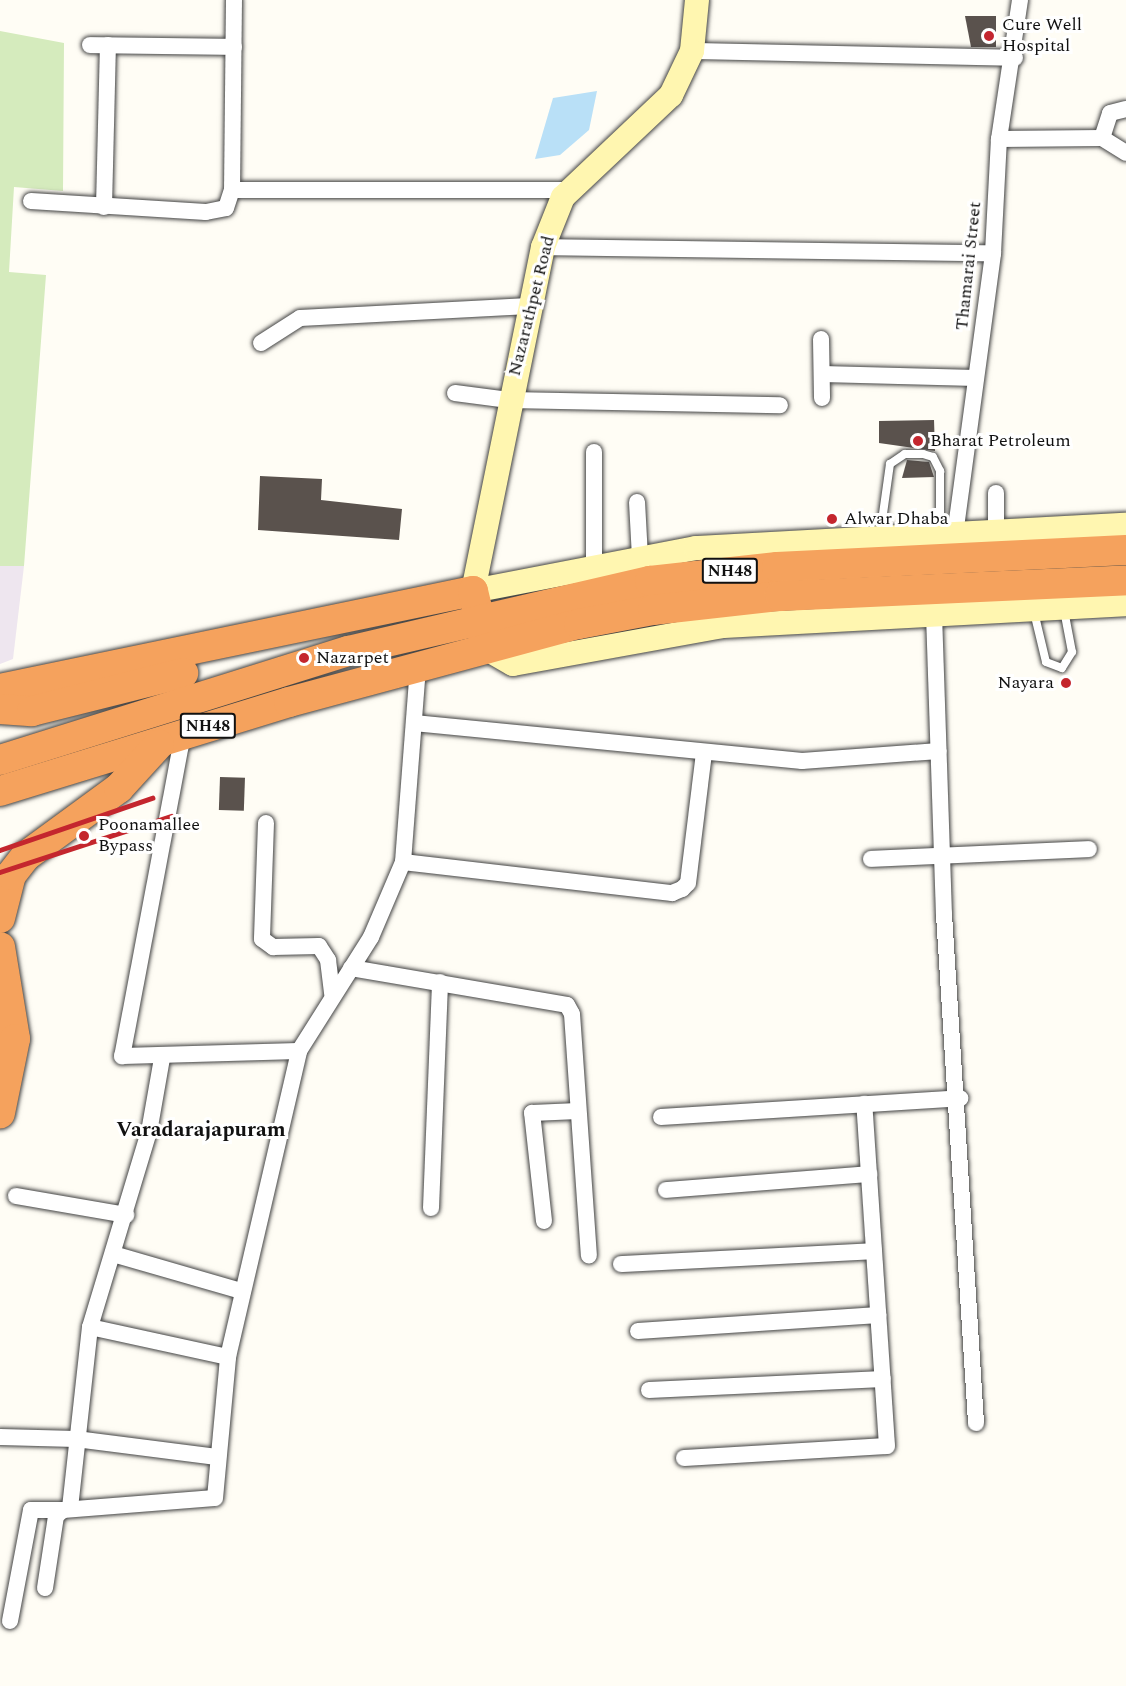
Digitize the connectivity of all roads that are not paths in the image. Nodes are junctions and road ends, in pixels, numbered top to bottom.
1 (234, 0) edge
2 (697, 0) edge
3 (1020, 0) edge
4 (90, 45) dead end
5 (108, 45) junction
6 (234, 47) junction
7 (692, 51) junction
8 (1015, 58) junction
9 (1126, 109) edge
10 (1102, 138) junction
11 (999, 139) junction
12 (1126, 153) edge
13 (232, 190) junction
14 (570, 190) junction
15 (31, 201) dead end
16 (104, 207) junction
17 (543, 247) junction
18 (993, 253) junction
19 (529, 306) junction
20 (821, 339) dead end
21 (261, 343) dead end
22 (822, 374) junction
23 (976, 378) junction
24 (455, 393) dead end
25 (822, 398) dead end
26 (509, 400) junction
27 (780, 405) dead end
28 (594, 452) dead end
29 (996, 493) dead end
30 (637, 502) dead end
31 (1126, 525) edge
32 (996, 531) junction
33 (948, 535) junction
34 (866, 546) junction
35 (1126, 550) edge
36 (640, 558) junction
37 (594, 568) junction
38 (1126, 580) edge
39 (1062, 595) junction
40 (476, 604) junction
41 (1126, 604) edge
42 (1033, 609) junction
43 (934, 614) junction
44 (487, 649) junction
45 (418, 668) junction
46 (271, 675) junction
47 (0, 690) edge
48 (0, 709) edge
49 (414, 723) junction
50 (172, 738) junction
51 (939, 751) junction
52 (127, 753) junction
53 (704, 753) junction
54 (0, 760) edge
55 (0, 791) edge
56 (266, 824) dead end
57 (1089, 849) dead end
58 (943, 856) junction
59 (871, 859) dead end
60 (403, 862) junction
61 (0, 864) edge
62 (0, 918) edge
63 (0, 947) edge
64 (351, 968) junction
65 (440, 982) junction
66 (332, 994) junction
67 (299, 1051) junction
68 (162, 1058) junction
69 (960, 1098) junction
70 (864, 1104) junction
71 (578, 1111) junction
72 (0, 1113) edge
73 (661, 1117) dead end
74 (869, 1174) junction
75 (666, 1190) dead end
76 (16, 1196) dead end
77 (431, 1208) dead end
78 (126, 1215) junction
79 (544, 1221) dead end
80 (874, 1251) junction
81 (113, 1254) junction
82 (589, 1255) dead end
83 (621, 1264) dead end
84 (241, 1291) junction
85 (878, 1315) junction
86 (90, 1327) junction
87 (638, 1331) dead end
88 (228, 1357) junction
89 (883, 1379) junction
90 (649, 1389) dead end
91 (976, 1423) dead end
92 (0, 1437) edge
93 (76, 1439) junction
94 (217, 1457) junction
95 (684, 1458) dead end
96 (66, 1509) junction
97 (45, 1588) dead end
98 (10, 1621) dead end

1 - 6 street
2 - 7 street, Nazarathpet Road
3 - 8 street, Thamarai Street
4 - 5 street
5 - 6 street
5 - 16 street
6 - 13 street
7 - 8 street
7 - 14 street, Nazarathpet Road
8 - 11 street, Thamarai Street
9 - 10 street
10 - 11 street
10 - 12 street
11 - 18 street, Thamarai Street
13 - 14 street
13 - 16 street
14 - 17 street, Nazarathpet Road
15 - 16 street
17 - 18 street
17 - 19 street, Nazarathpet Road
18 - 23 street, Thamarai Street
19 - 21 street
19 - 26 street, Nazarathpet Road
20 - 22 street
22 - 23 street
22 - 25 street
23 - 33 street, Thamarai Street
24 - 26 street
26 - 27 street
26 - 40 street, Nazarathpet Road
28 - 37 street
29 - 32 street
30 - 36 street
31 - 32 street
32 - 33 street
33 - 34 street
33 - 34 lane
34 - 35 highway, NH48
34 - 36 street
34 - 40 highway, NH48
36 - 37 street
37 - 40 street
38 - 39 highway, NH48
39 - 41 street
39 - 42 street
39 - 42 lane
39 - 44 highway, NH48
40 - 44 highway
40 - 46 highway, NH48
40 - 47 highway
42 - 43 street
43 - 44 street
43 - 51 street
44 - 45 highway, NH48
45 - 49 street
45 - 50 highway, NH48
46 - 48 highway
46 - 54 highway, NH48
49 - 53 street
49 - 60 street
50 - 52 highway, NH48
50 - 62 highway
50 - 68 street
51 - 53 street
51 - 58 street
52 - 55 highway, NH48
52 - 61 highway
53 - 60 street
56 - 66 street
57 - 58 street
58 - 59 street
58 - 69 street
60 - 64 street
63 - 72 highway
64 - 65 street
64 - 66 street
65 - 71 street
65 - 77 street
66 - 67 street
67 - 68 street
67 - 84 street
68 - 78 street
69 - 70 street
69 - 91 street
70 - 73 street
70 - 74 street
71 - 79 street
71 - 82 street
74 - 75 street
74 - 80 street
76 - 78 street
78 - 81 street
80 - 83 street
80 - 85 street
81 - 84 street
81 - 86 street
84 - 88 street
85 - 87 street
85 - 89 street
86 - 88 street
86 - 93 street
88 - 94 street
89 - 90 street
89 - 95 street
92 - 93 street
93 - 94 street
93 - 96 street
94 - 96 street
96 - 97 street
96 - 98 street

